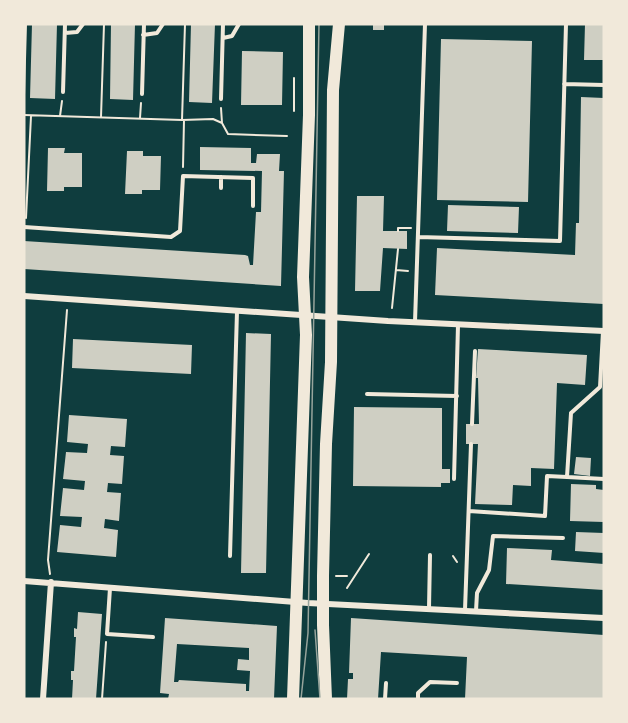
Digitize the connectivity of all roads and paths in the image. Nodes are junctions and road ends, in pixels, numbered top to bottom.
1 (26, 24) edge
2 (65, 24) edge
3 (83, 24) edge
4 (104, 24) edge
5 (144, 24) edge
6 (163, 24) edge
7 (185, 24) edge
8 (223, 24) edge
9 (239, 24) edge
10 (309, 24) edge
11 (339, 24) edge
12 (425, 24) edge
13 (566, 24) edge
14 (65, 33) junction
15 (143, 35) junction
16 (223, 38) junction
17 (24, 76) edge
18 (564, 84) junction
19 (604, 85) edge
20 (63, 92) dead end
21 (142, 94) joint
22 (24, 95) edge
23 (221, 99) joint
24 (62, 102) dead end
25 (24, 115) edge
26 (31, 116) junction
27 (60, 116) junction
28 (101, 118) junction
29 (140, 119) junction
30 (183, 120) junction
31 (222, 123) junction
32 (287, 136) dead end
33 (183, 166) dead end
34 (221, 177) junction
35 (220, 188) dead end
36 (253, 206) dead end
37 (25, 228) edge
38 (418, 229) junction
39 (398, 231) dead end
40 (418, 237) junction
41 (398, 249) dead end
42 (24, 296) edge
43 (68, 299) junction
44 (392, 308) dead end
45 (237, 310) junction
46 (306, 316) junction
47 (330, 318) junction
48 (415, 323) junction
49 (458, 325) junction
50 (604, 331) edge
51 (475, 351) dead end
52 (367, 394) dead end
53 (457, 396) junction
54 (472, 424) dead end
55 (471, 444) dead end
56 (567, 477) junction
57 (454, 479) dead end
58 (604, 479) edge
59 (469, 511) junction
60 (563, 538) dead end
61 (369, 554) dead end
62 (430, 555) dead end
63 (230, 556) dead end
64 (330, 576) dead end
65 (347, 576) dead end
66 (24, 580) edge
67 (51, 582) junction
68 (110, 587) junction
69 (347, 588) dead end
70 (296, 602) junction
71 (323, 604) junction
72 (429, 608) junction
73 (465, 610) junction
74 (476, 611) junction
75 (604, 618) edge
76 (106, 634) junction
77 (153, 637) dead end
78 (386, 683) dead end
79 (458, 683) dead end
80 (43, 699) edge
81 (102, 699) edge
82 (293, 699) edge
83 (326, 699) edge
84 (385, 699) edge
85 (418, 699) edge

1 - 17 path
2 - 14 lane
3 - 14 lane
4 - 28 path
5 - 15 lane
6 - 15 lane
7 - 30 path
8 - 16 lane
9 - 16 lane
10 - 46 main road
11 - 47 main road
12 - 38 lane
13 - 18 lane
14 - 20 lane
15 - 21 lane
16 - 23 lane
17 - 22 path
18 - 19 lane
18 - 40 lane
21 - 29 path
23 - 31 path
24 - 27 path
25 - 26 path
26 - 27 path
26 - 37 path
27 - 28 path
28 - 29 path
29 - 30 path
30 - 31 path
30 - 33 path
31 - 32 path
34 - 35 lane
34 - 36 lane
34 - 37 lane
38 - 39 path
38 - 40 lane
40 - 48 lane
41 - 44 path
42 - 43 street
43 - 45 street
43 - 67 path
45 - 46 street
45 - 63 lane
46 - 47 street
46 - 70 main road
47 - 48 street
47 - 71 main road
48 - 49 street
49 - 50 street
49 - 53 lane
50 - 56 lane
51 - 54 lane
52 - 53 lane
53 - 57 lane
55 - 59 lane
56 - 58 lane
56 - 59 lane
59 - 73 lane
60 - 74 lane
61 - 69 path
62 - 72 lane
64 - 65 path
66 - 67 street
67 - 68 street
67 - 80 street
68 - 70 street
68 - 76 lane
70 - 71 street
70 - 82 main road
71 - 72 street
71 - 83 main road
72 - 73 street
73 - 74 street
74 - 75 street
76 - 77 lane
76 - 81 path
78 - 84 lane
79 - 85 lane

